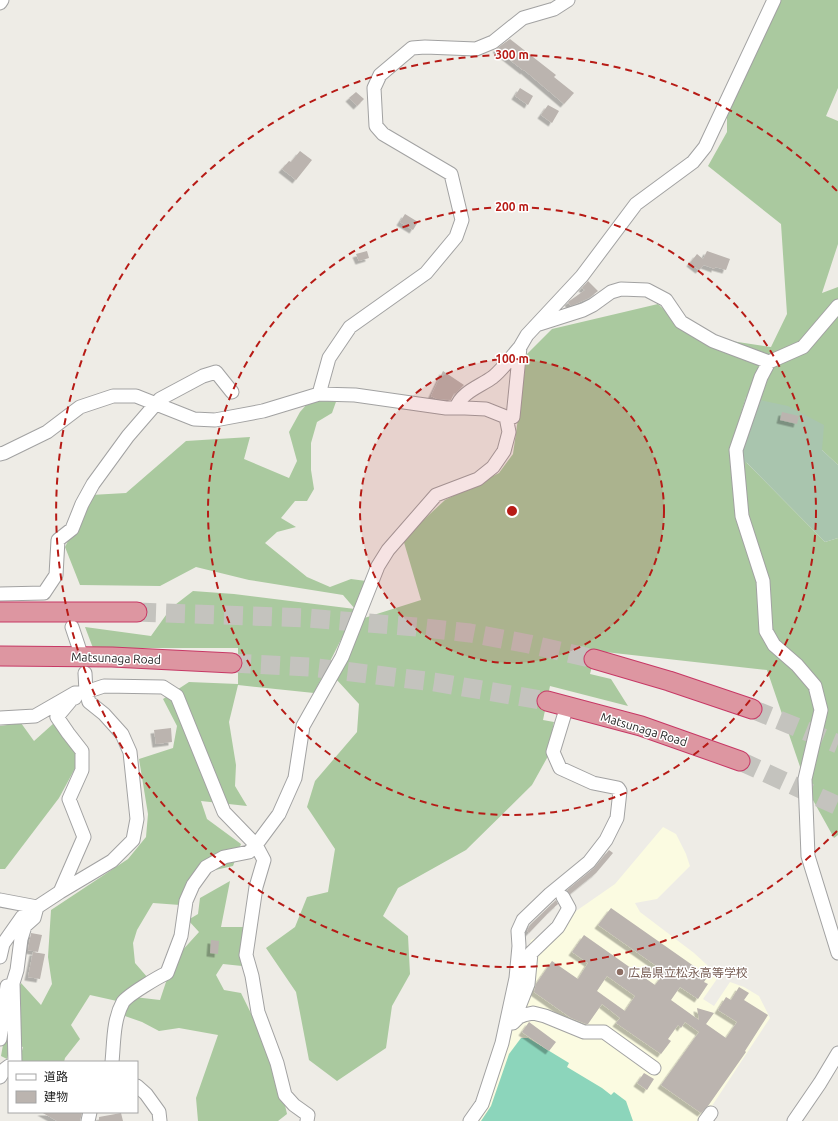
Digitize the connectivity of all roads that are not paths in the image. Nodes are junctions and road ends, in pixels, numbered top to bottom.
1 (2, 0) edge
2 (568, 0) edge
3 (774, 0) edge
4 (0, 3) edge
5 (838, 306) edge
6 (537, 325) junction
7 (520, 347) junction
8 (769, 362) junction
9 (232, 392) dead end
10 (319, 394) junction
11 (157, 404) junction
12 (456, 408) junction
13 (506, 417) junction
14 (0, 454) edge
15 (0, 594) edge
16 (0, 612) edge
17 (137, 612) tunnel mouth
18 (72, 627) dead end
19 (80, 651) dead end
20 (0, 656) edge
21 (594, 659) tunnel mouth
22 (232, 663) tunnel mouth
23 (85, 673) dead end
24 (86, 692) junction
25 (547, 701) tunnel mouth
26 (567, 706) junction
27 (752, 709) tunnel mouth
28 (0, 718) edge
29 (740, 761) tunnel mouth
30 (256, 845) junction
31 (60, 892) junction
32 (563, 897) dead end
33 (0, 900) edge
34 (37, 907) junction
35 (12, 932) junction
36 (838, 953) edge
37 (0, 957) edge
38 (513, 1024) junction
39 (0, 1039) edge
40 (502, 1043) junction
41 (838, 1053) edge
42 (15, 1061) edge
43 (112, 1061) edge
44 (8, 1067) edge
45 (654, 1068) dead end
46 (0, 1077) edge
47 (138, 1087) edge
48 (160, 1121) edge
49 (307, 1121) edge
50 (470, 1121) edge
51 (794, 1121) edge

1 - 4 street
2 - 10 street
3 - 6 street
5 - 8 street
6 - 7 street
6 - 8 street
7 - 12 street
7 - 13 street
8 - 36 street
9 - 11 street
10 - 11 street
10 - 12 street
11 - 14 street
11 - 15 street
12 - 13 street
13 - 30 street
16 - 17 highway
18 - 19 street
20 - 22 highway, Matsunaga Road
21 - 27 highway
23 - 24 street
24 - 28 street
24 - 30 street
24 - 31 street
24 - 31 street
25 - 26 highway, Matsunaga Road
26 - 29 highway, Matsunaga Road
26 - 40 street
30 - 43 street
30 - 49 street
31 - 34 street
32 - 38 street
33 - 34 street
34 - 35 street
34 - 42 street
35 - 37 street
35 - 39 street
38 - 40 street
38 - 45 street
40 - 50 street
41 - 51 street
44 - 46 street
47 - 48 street

